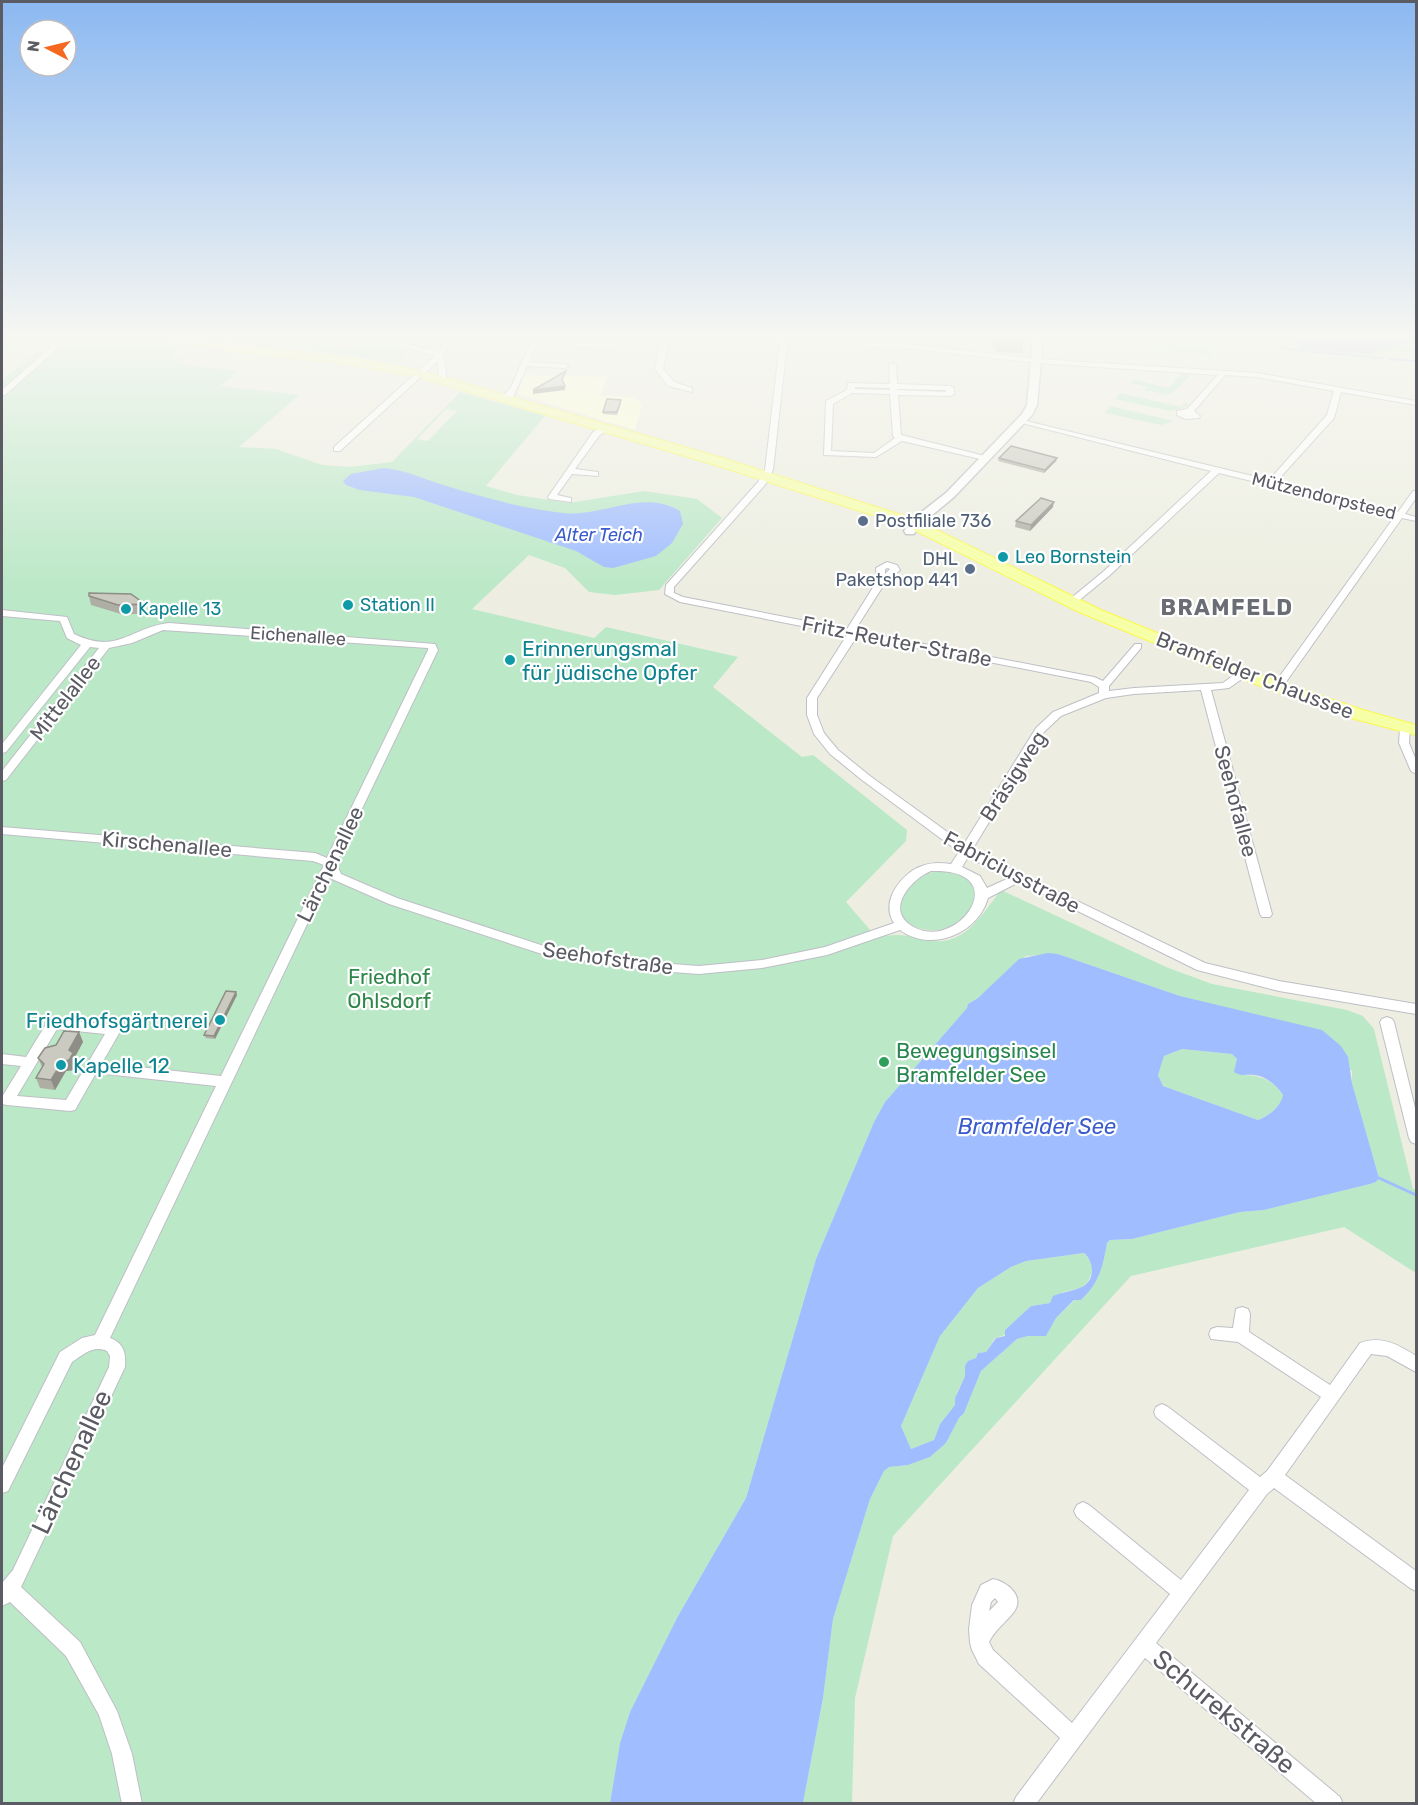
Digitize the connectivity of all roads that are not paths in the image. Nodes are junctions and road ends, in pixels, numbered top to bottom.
1 (366, 422) edge
2 (586, 422) edge
3 (775, 422) edge
4 (828, 422) edge
5 (896, 422) edge
6 (1022, 422) joint
7 (1325, 422) edge
8 (605, 428) junction
9 (901, 438) junction
10 (337, 449) dead end
11 (986, 459) junction
12 (1216, 470) junction
13 (570, 471) junction
14 (595, 474) dead end
15 (766, 477) junction
16 (1271, 483) junction
17 (1416, 493) edge
18 (568, 500) dead end
19 (1401, 514) junction
20 (1416, 519) edge
21 (916, 528) junction
22 (882, 581) dead end
23 (1073, 601) junction
24 (2, 613) edge
25 (1095, 613) junction
26 (852, 632) junction
27 (87, 644) junction
28 (106, 646) junction
29 (432, 646) joint
30 (1138, 646) dead end
31 (1242, 674) junction
32 (1277, 687) junction
33 (1205, 688) junction
34 (1104, 691) junction
35 (1411, 728) edge
36 (2, 750) edge
37 (1416, 771) edge
38 (2, 777) edge
39 (2, 830) edge
40 (967, 852) junction
41 (330, 863) junction
42 (955, 868) junction
43 (1018, 878) junction
44 (984, 895) junction
45 (1266, 914) dead end
46 (901, 925) junction
47 (1416, 1009) edge
48 (1387, 1023) dead end
49 (2, 1059) edge
50 (30, 1062) junction
51 (92, 1067) junction
52 (225, 1082) junction
53 (1412, 1106) edge
54 (1416, 1138) edge
55 (1242, 1314) dead end
56 (1216, 1334) dead end
57 (1241, 1335) junction
58 (100, 1341) junction
59 (1416, 1365) edge
60 (1331, 1395) junction
61 (1162, 1412) dead end
62 (1267, 1483) junction
63 (2, 1485) edge
64 (1083, 1511) dead end
65 (1416, 1582) edge
66 (6, 1593) edge
67 (1182, 1593) junction
68 (979, 1643) dead end
69 (1143, 1644) junction
70 (1073, 1737) junction
71 (132, 1803) edge
72 (1023, 1803) edge
73 (1333, 1803) edge

1 - 10 street
2 - 8 main road, Bramfelder Chaussee
3 - 15 street
4 - 9 street
5 - 9 street
6 - 11 street
6 - 12 street, Mützendorpsteed
7 - 16 street
8 - 13 street
8 - 15 main road, Bramfelder Chaussee
9 - 11 street
11 - 21 street
12 - 16 street, Mützendorpsteed
12 - 23 street
13 - 14 street
13 - 18 street
15 - 21 main road, Bramfelder Chaussee
15 - 26 street, Fritz-Reuter-Straße
16 - 19 street, Mützendorpsteed
17 - 19 street
19 - 20 street, Mützendorpsteed
19 - 32 street
21 - 23 main road, Bramfelder Chaussee
21 - 25 main road, Bramfelder Chaussee
22 - 26 street, Fabriciusstraße
23 - 25 main road, Bramfelder Chaussee
24 - 27 street
25 - 31 main road, Bramfelder Chaussee
26 - 34 street, Fritz-Reuter-Straße
26 - 40 street, Fabriciusstraße
27 - 28 street, Eichenallee
27 - 36 street, Mittelallee
28 - 29 street, Eichenallee
28 - 38 street, Mittelallee
29 - 41 street, Lärchenallee
30 - 34 street
31 - 32 main road, Bramfelder Chaussee
31 - 33 street, Bräsigweg
32 - 35 main road, Bramfelder Chaussee
33 - 34 street, Bräsigweg
33 - 45 street, Seehofallee
34 - 40 street, Bräsigweg
35 - 37 street
39 - 41 street, Kirschenallee
40 - 42 street, Bräsigweg
40 - 43 street, Fabriciusstraße
41 - 46 street, Seehofstraße
41 - 52 street, Lärchenallee
42 - 44 street
42 - 46 street
43 - 44 street
43 - 47 street, Fabriciusstraße
44 - 46 street
48 - 53 street
49 - 50 street
50 - 51 street
50 - 51 street
51 - 52 street
52 - 58 street, Lärchenallee
53 - 54 street
55 - 57 street
56 - 57 street
57 - 60 street
58 - 63 street
58 - 66 street, Lärchenallee
59 - 60 street
60 - 62 street
61 - 62 street
62 - 65 street
62 - 67 street
64 - 67 street
66 - 71 street, Lärchenallee
67 - 69 street
68 - 70 street
69 - 70 street
69 - 73 street, Schurekstraße
70 - 72 street

